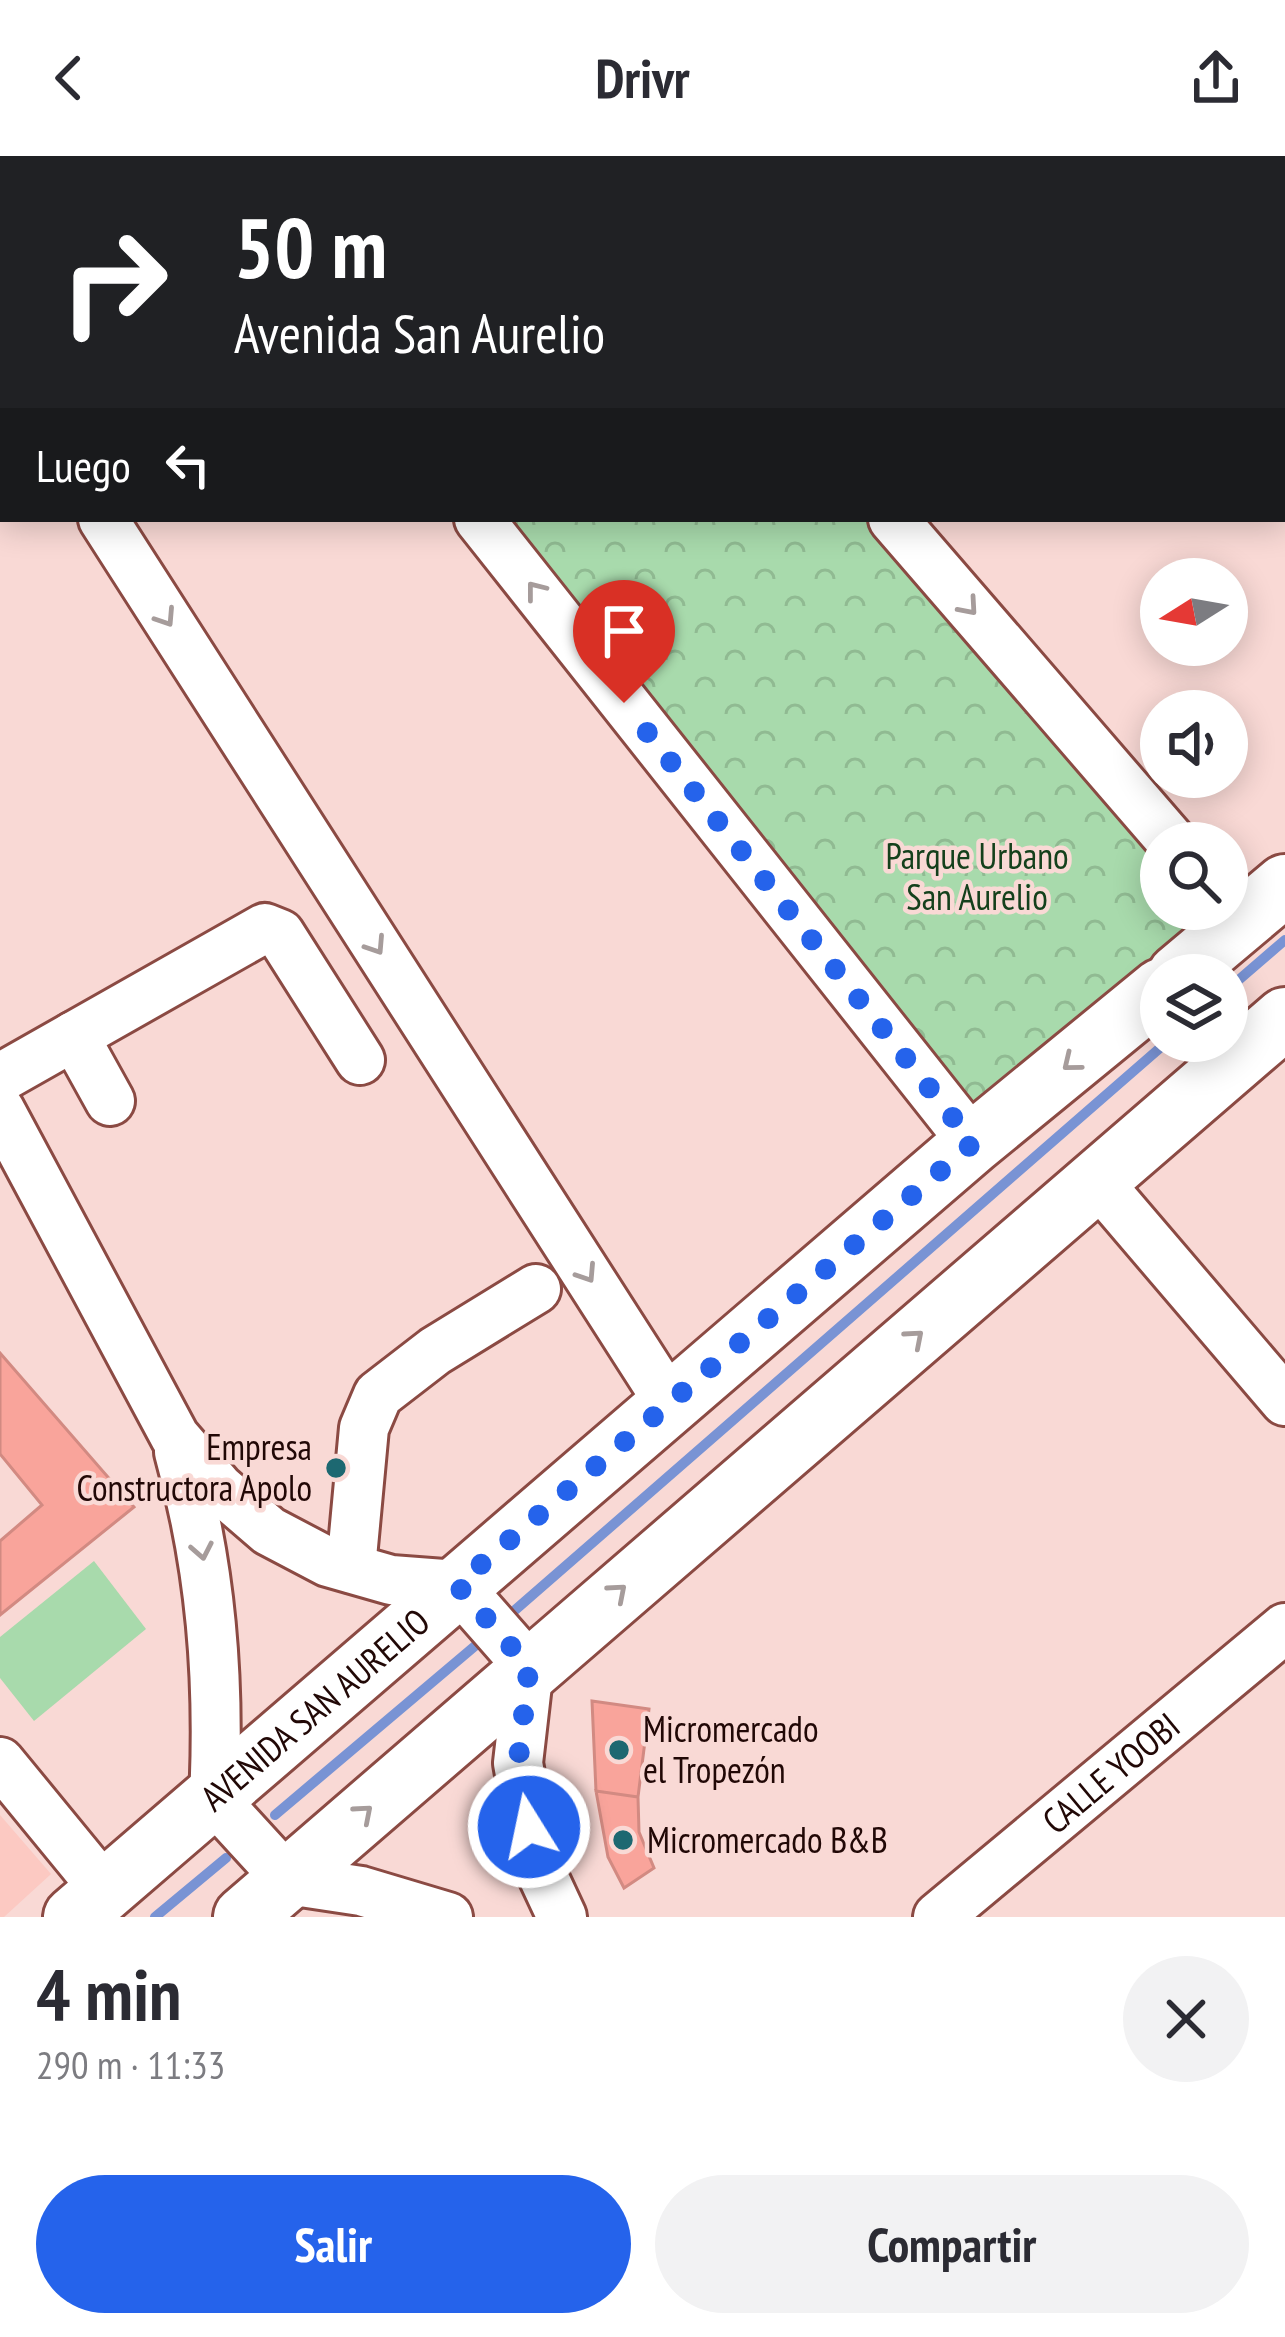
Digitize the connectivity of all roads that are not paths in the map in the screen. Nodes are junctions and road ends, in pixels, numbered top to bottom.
1 (105, 522) edge
2 (481, 522) edge
3 (896, 522) edge
4 (1155, 822) edge
5 (1251, 904) edge
6 (1200, 954) edge
7 (1140, 1006) edge
8 (1285, 1018) edge
9 (74, 1036) junction
10 (360, 1060) dead end
11 (0, 1078) edge
12 (110, 1101) dead end
13 (0, 1110) edge
14 (973, 1143) junction
15 (1098, 1182) junction
16 (536, 1288) dead end
17 (1285, 1401) edge
18 (670, 1404) junction
19 (175, 1437) junction
20 (351, 1568) junction
21 (464, 1593) junction
22 (1285, 1628) edge
23 (522, 1659) junction
24 (0, 1762) edge
25 (217, 1802) junction
26 (271, 1890) edge
27 (90, 1904) edge
28 (448, 1917) edge
29 (562, 1917) edge
30 (938, 1917) edge

1 -> 18 street
14 -> 2 street
3 -> 4 street
5 - 6 main road
7 -> 14 main road, AVENIDA SAN AURELIO
8 - 15 main road
9 - 10 street
9 - 11 street
9 - 12 street
13 - 19 street
14 - 18 main road, AVENIDA SAN AURELIO
15 - 17 street
23 -> 15 main road
16 - 20 street
18 - 21 main road, AVENIDA SAN AURELIO
19 - 20 street
19 -> 25 street
20 - 21 street
21 - 23 street
21 - 25 main road, AVENIDA SAN AURELIO
22 - 30 street, CALLE YOOBI
26 -> 23 main road
23 - 29 street
24 - 27 street
25 - 26 street
25 - 27 main road, AVENIDA SAN AURELIO
26 - 28 street

